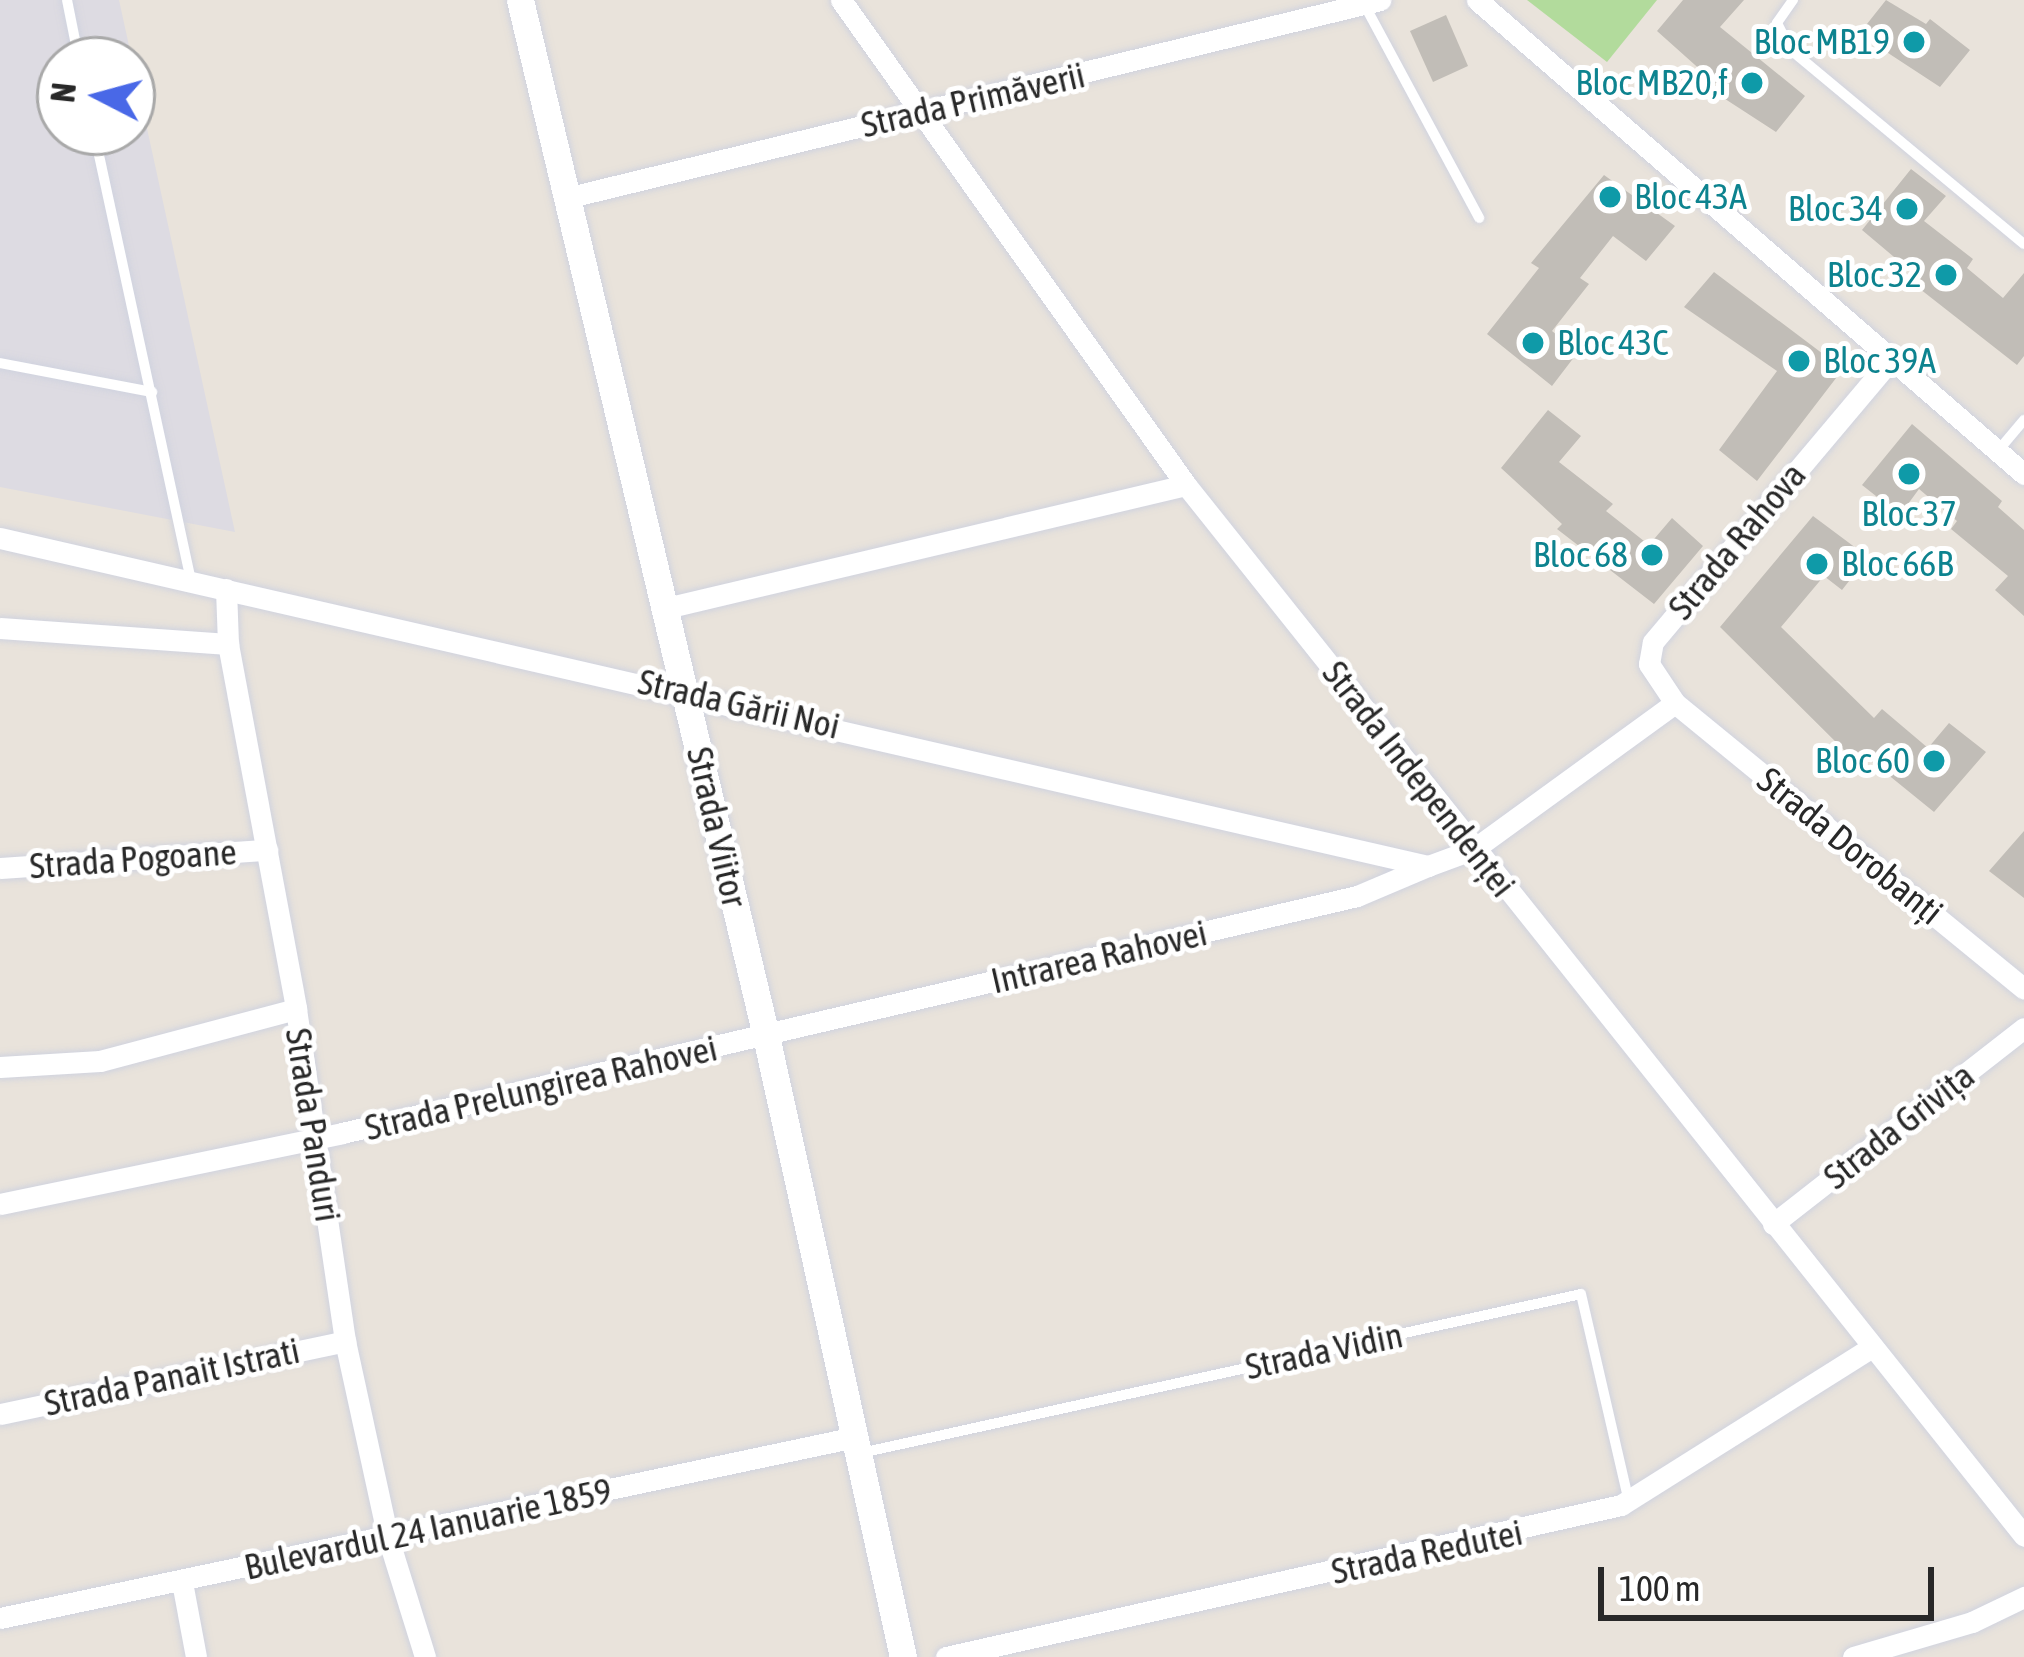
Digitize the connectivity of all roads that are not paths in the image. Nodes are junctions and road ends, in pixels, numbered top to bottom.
1 (68, 0) edge
2 (520, 0) edge
3 (841, 0) edge
4 (1477, 0) edge
5 (1792, 0) edge
6 (1369, 2) edge
7 (75, 36) edge
8 (918, 113) junction
9 (99, 156) edge
10 (566, 198) junction
11 (1479, 218) dead end
12 (2024, 244) edge
13 (0, 363) edge
14 (1888, 363) junction
15 (152, 392) junction
16 (2024, 420) edge
17 (1997, 452) junction
18 (2024, 474) edge
19 (1186, 485) junction
20 (0, 538) edge
21 (191, 580) junction
22 (226, 589) junction
23 (666, 608) junction
24 (0, 628) edge
25 (228, 644) junction
26 (686, 691) junction
27 (1675, 703) junction
28 (1474, 849) junction
29 (267, 850) junction
30 (1429, 866) junction
31 (0, 868) edge
32 (2024, 989) edge
33 (296, 1010) junction
34 (2024, 1028) edge
35 (766, 1036) junction
36 (0, 1067) edge
37 (315, 1135) junction
38 (0, 1204) edge
39 (1773, 1224) junction
40 (345, 1341) junction
41 (1869, 1349) junction
42 (0, 1414) edge
43 (857, 1445) junction
44 (1628, 1502) junction
45 (2024, 1536) edge
46 (388, 1538) junction
47 (182, 1582) junction
48 (2024, 1597) edge
49 (0, 1618) edge
50 (196, 1657) edge
51 (424, 1657) edge
52 (903, 1657) edge
53 (946, 1657) edge
54 (1853, 1657) edge

1 - 7 lane
2 - 10 street, Strada Viitor
3 - 8 street, Strada Independenței
4 - 14 street
5 - 12 lane
6 - 8 street, Strada Primăverii
6 - 11 lane
8 - 10 street, Strada Primăverii
8 - 19 street, Strada Independenței
9 - 15 lane
10 - 23 street, Strada Viitor
13 - 15 lane
14 - 17 street
14 - 27 street, Strada Rahova
15 - 21 lane
16 - 17 lane
17 - 18 street
19 - 23 street
19 - 28 street, Strada Independenței
20 - 21 street, Strada Gării Noi
21 - 22 street, Strada Gării Noi
22 - 25 street, Strada Panduri
22 - 26 street, Strada Gării Noi
23 - 26 street, Strada Viitor
24 - 25 street
25 - 29 street, Strada Panduri
26 - 30 street, Strada Gării Noi
26 - 35 street, Strada Viitor
27 - 28 street
27 - 32 street, Strada Dorobanți
28 - 30 street
28 - 39 street, Strada Independenței
29 - 31 street, Strada Pogoane
29 - 33 street, Strada Panduri
30 - 35 street, Intrarea Rahovei
33 - 36 street
33 - 37 street, Strada Panduri
34 - 39 street, Strada Grivița
35 - 37 street, Strada Prelungirea Rahovei
35 - 43 street, Strada Viitor
37 - 38 street, Strada Prelungirea Rahovei
37 - 40 street, Strada Panduri
39 - 41 street, Strada Independenței
40 - 42 street, Strada Panait Istrati
40 - 46 street, Strada Panduri
41 - 44 street, Strada Redutei
41 - 45 street, Strada Independenței
43 - 44 lane, Strada Vidin
43 - 46 street, Bulevardul 24 Ianuarie 1859
43 - 52 street, Strada Viitor
44 - 53 street, Strada Redutei
46 - 47 street, Bulevardul 24 Ianuarie 1859
46 - 51 street, Strada Panduri
47 - 49 street, Bulevardul 24 Ianuarie 1859
47 - 50 street
48 - 54 street

